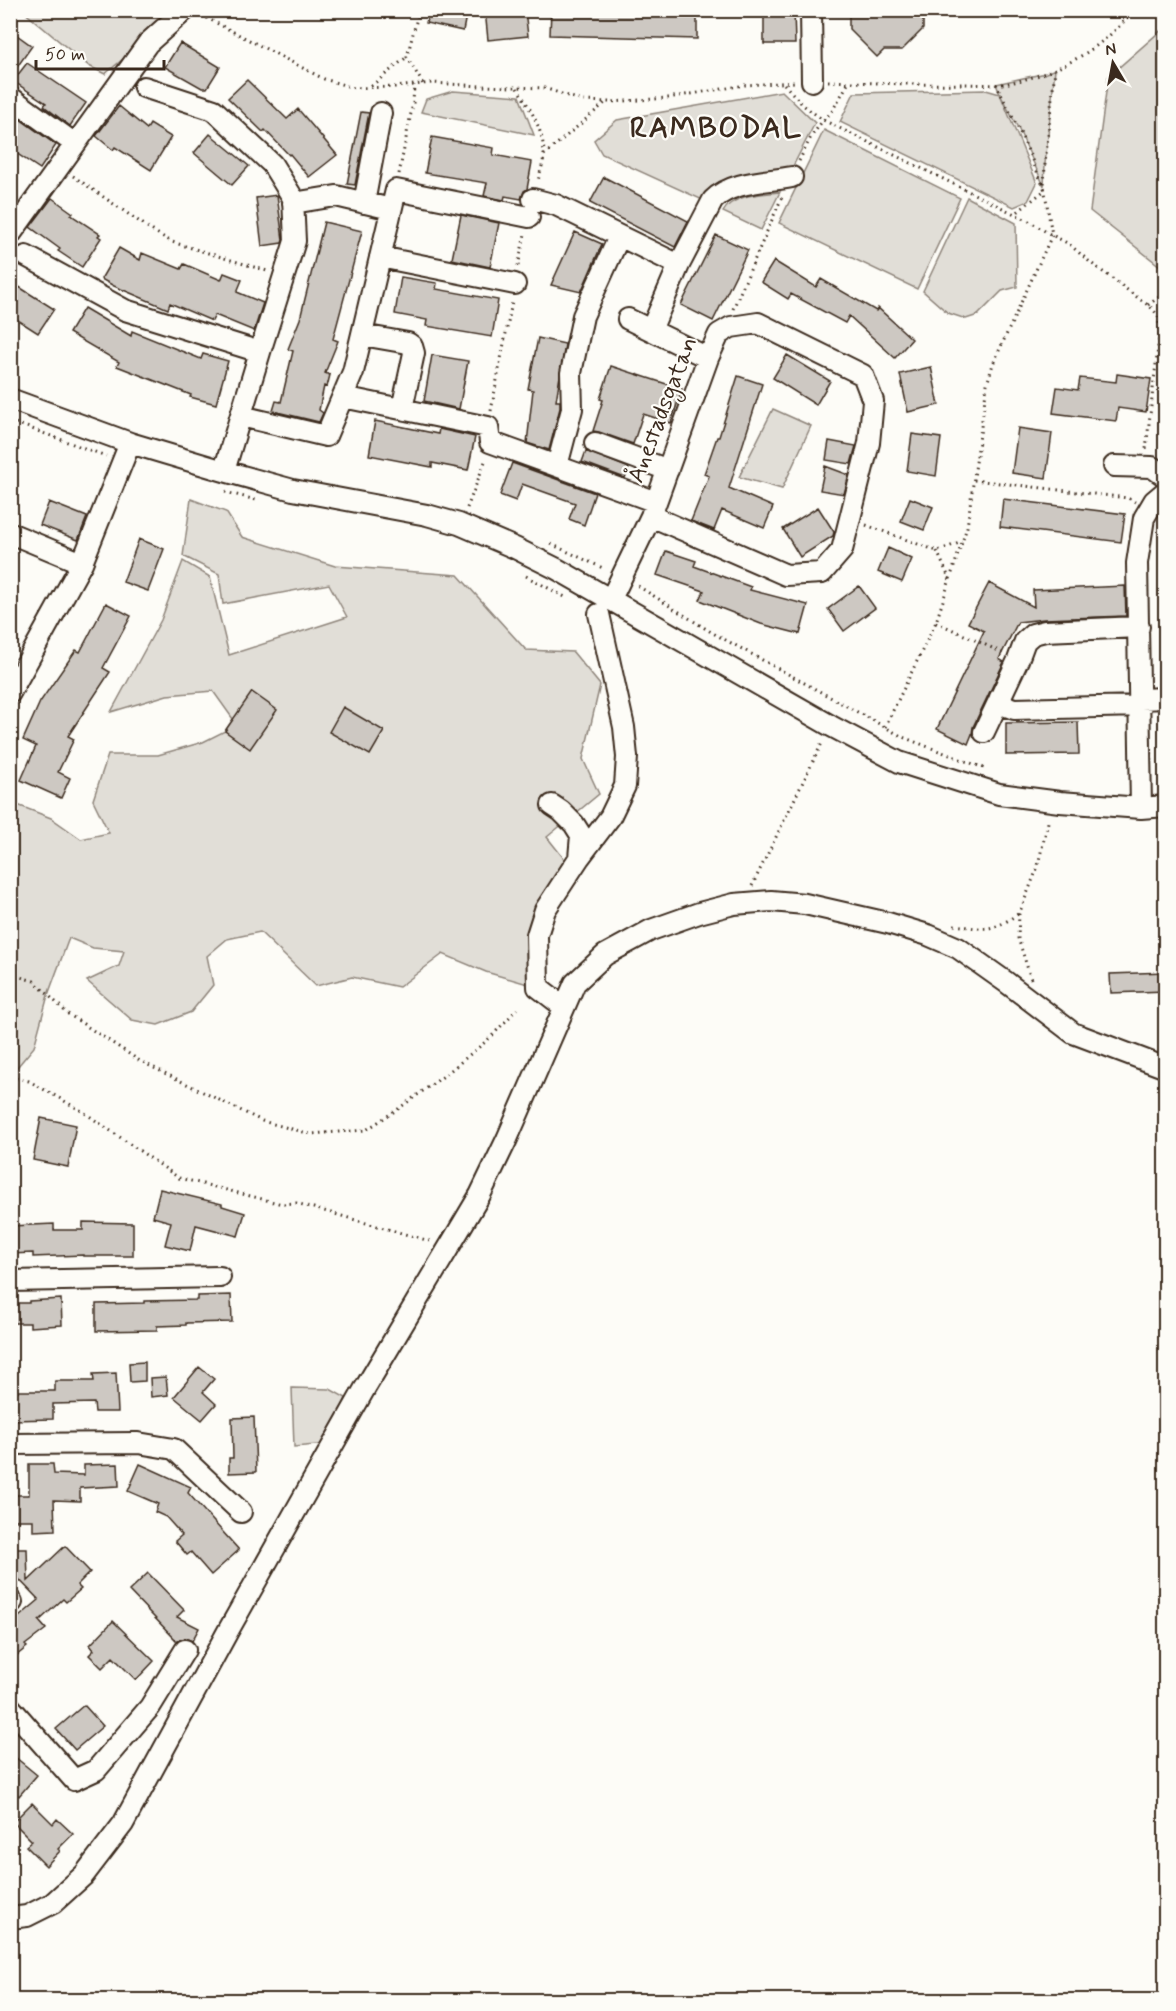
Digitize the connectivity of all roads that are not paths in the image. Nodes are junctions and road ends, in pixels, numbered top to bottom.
1 (185, 10) edge
2 (812, 10) edge
3 (812, 81) road end
4 (144, 87) dead end
5 (10, 97) edge
6 (381, 113) dead end
7 (75, 144) junction
8 (792, 177) road end
9 (393, 199) junction
10 (364, 202) junction
11 (293, 203) junction
12 (10, 235) edge
13 (619, 237) junction
14 (26, 256) dead end
15 (380, 257) junction
16 (679, 265) junction
17 (515, 284) road end
18 (628, 319) dead end
19 (651, 330) junction
20 (362, 335) junction
21 (260, 352) junction
22 (708, 358) junction
23 (343, 397) junction
24 (10, 399) edge
25 (402, 409) junction
26 (241, 416) junction
27 (130, 443) junction
28 (595, 443) dead end
29 (557, 466) junction
30 (1114, 466) dead end
31 (668, 470) junction
32 (225, 471) junction
33 (1166, 477) edge
34 (1166, 491) edge
35 (653, 509) junction
36 (10, 533) edge
37 (82, 563) junction
38 (605, 607) junction
39 (1139, 627) junction
40 (10, 693) edge
41 (1000, 697) junction
42 (1166, 698) edge
43 (1141, 703) junction
44 (984, 732) dead end
45 (552, 805) dead end
46 (1166, 806) edge
47 (1141, 808) junction
48 (579, 858) junction
49 (564, 1007) junction
50 (1166, 1068) edge
51 (220, 1277) dead end
52 (10, 1281) edge
53 (10, 1444) edge
54 (241, 1512) dead end
55 (185, 1650) dead end
56 (10, 1707) edge
57 (10, 1918) edge

1 - 7 street
2 - 3 street
4 - 11 street
5 - 7 street
6 - 10 street
7 - 12 street
8 - 16 street
9 - 10 street
9 - 13 street
9 - 15 street
10 - 11 street
11 - 21 street
13 - 16 street
13 - 29 street
14 - 21 street
15 - 17 street
15 - 20 street
16 - 19 street
18 - 19 street
19 - 22 street
20 - 23 street
20 - 25 street
21 - 26 street
22 - 31 street, Ånestadsgatan
22 - 35 street, Ånestadsgatan
23 - 25 street
23 - 26 street
24 - 27 street
25 - 29 street
26 - 32 street
27 - 32 street
27 - 37 street
28 - 31 street
29 - 35 street
30 - 33 street
31 - 35 street, Ånestadsgatan
32 - 38 street
34 - 39 street
35 - 38 street, Ånestadsgatan
36 - 37 street
37 - 40 street
38 - 47 street
38 - 48 street
39 - 41 street
39 - 43 street
41 - 43 street
41 - 44 street
42 - 43 street
43 - 47 street
45 - 48 street
46 - 47 street
48 - 49 street
49 - 50 street
49 - 57 street
51 - 52 street
53 - 54 street
55 - 56 street

